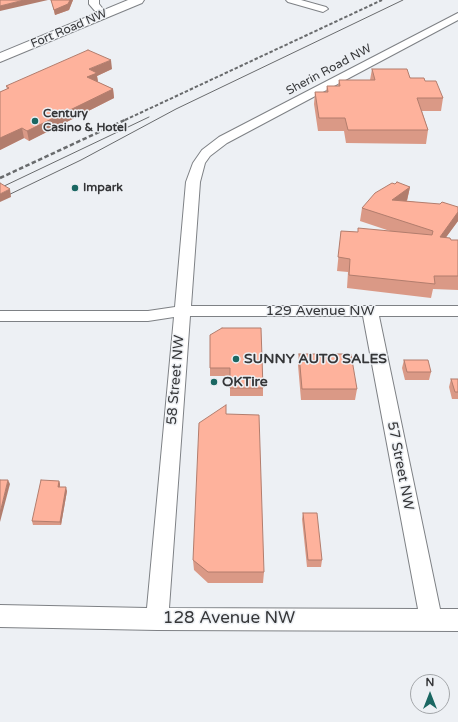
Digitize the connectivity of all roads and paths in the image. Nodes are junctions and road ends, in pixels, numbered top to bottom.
1 (120, 0) edge
2 (138, 0) edge
3 (292, 0) edge
4 (96, 5) edge
5 (322, 9) dead end
6 (458, 16) edge
7 (0, 50) edge
8 (0, 58) edge
9 (212, 147) joint
10 (0, 305) edge
11 (181, 311) junction
12 (370, 311) junction
13 (458, 311) edge
14 (0, 316) edge
15 (0, 616) edge
16 (157, 619) junction
17 (431, 620) junction
18 (458, 620) edge

1 - 4 main road, Fort Road NW
2 - 8 main road, Fort Road NW
3 - 5 street
4 - 7 main road, Fort Road NW
6 - 9 street, Sherin Road NW
9 - 11 street, 58 Street NW
10 - 11 street, 129 Avenue NW
11 - 12 street, 129 Avenue NW
11 - 14 street, 129 Avenue NW
11 - 16 street, 58 Street NW
12 - 13 street, 129 Avenue NW
12 - 17 street, 57 Street NW
15 - 16 street, 128 Avenue NW
16 - 17 street, 128 Avenue NW
17 - 18 street, 128 Avenue NW

